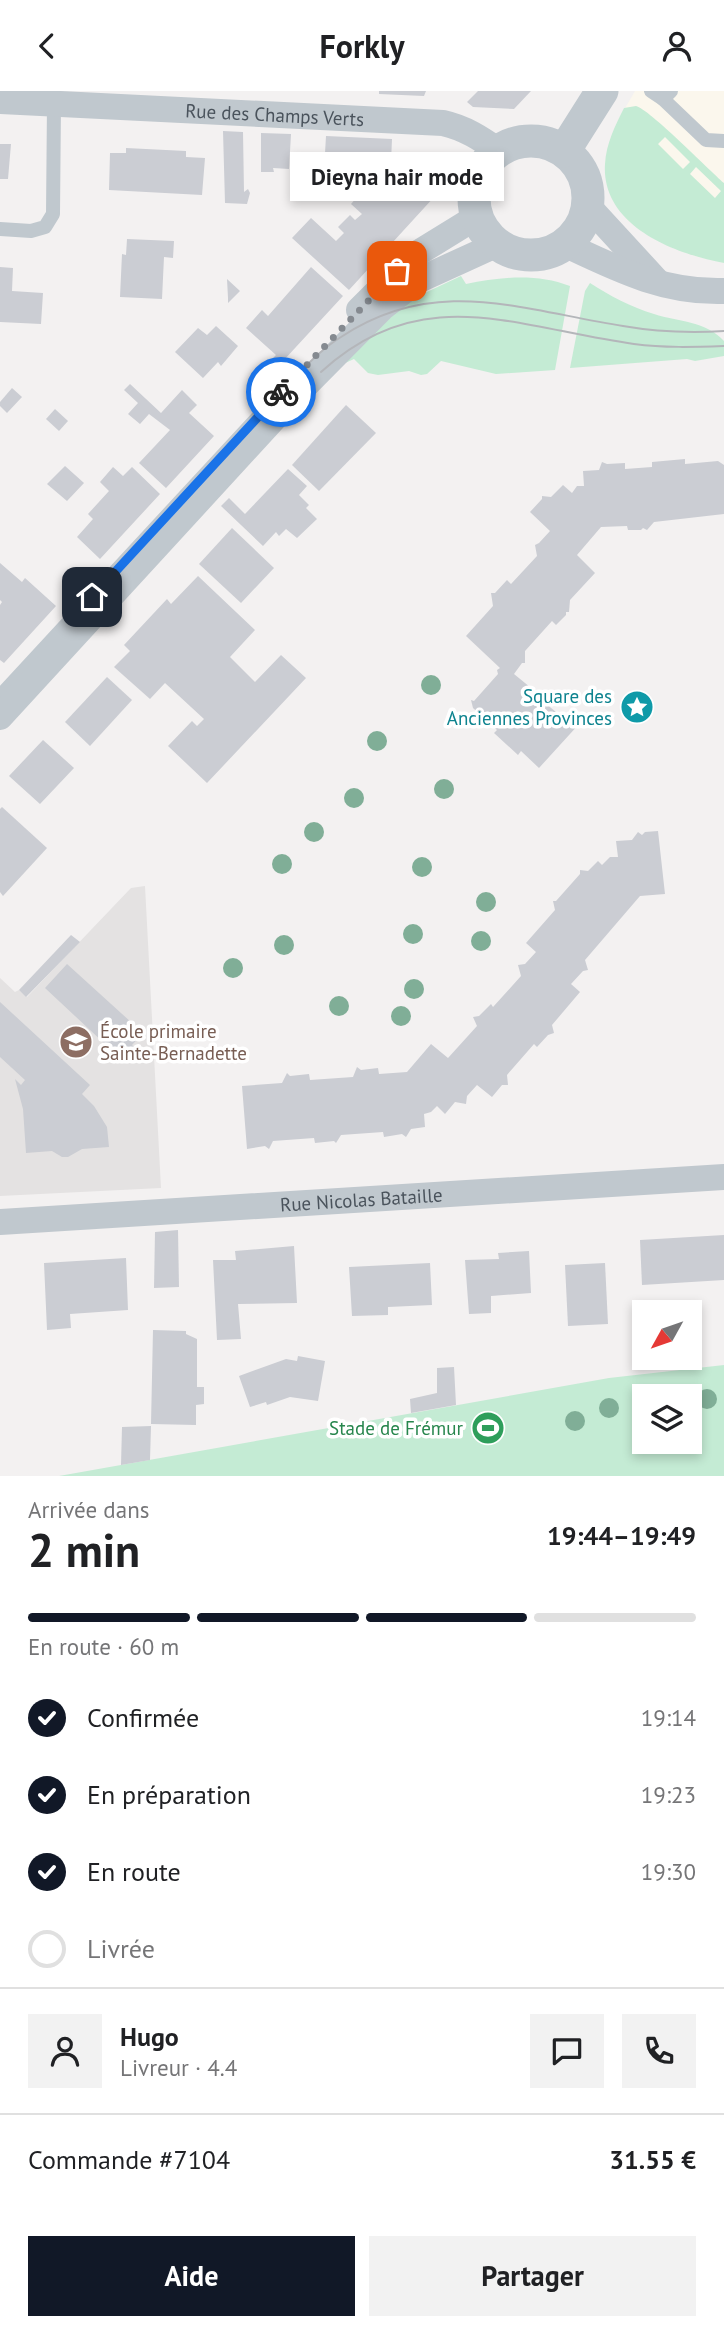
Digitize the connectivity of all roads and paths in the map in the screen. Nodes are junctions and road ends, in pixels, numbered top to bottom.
1 (602, 91) edge
2 (662, 94) edge
3 (0, 101) edge
4 (54, 103) junction
5 (724, 141) edge
6 (499, 151) junction
7 (564, 151) junction
8 (588, 206) junction
9 (478, 216) junction
10 (0, 229) edge
11 (498, 244) junction
12 (564, 244) junction
13 (662, 286) junction
14 (724, 292) edge
15 (293, 379) joint
16 (0, 697) edge
17 (0, 717) edge
18 (724, 1177) edge
19 (0, 1222) edge

1 - 7 street
2 - 5 lane
3 - 4 street, Rue des Champs Verts
4 - 6 street, Rue des Champs Verts
4 - 10 lane
6 - 7 street
6 - 9 street
7 - 8 street
8 - 12 street
8 - 13 street
9 - 11 street
9 - 15 street
11 - 12 street
11 - 17 street
12 - 13 street
13 - 14 street
15 - 16 lane
18 - 19 street, Rue Nicolas Bataille

